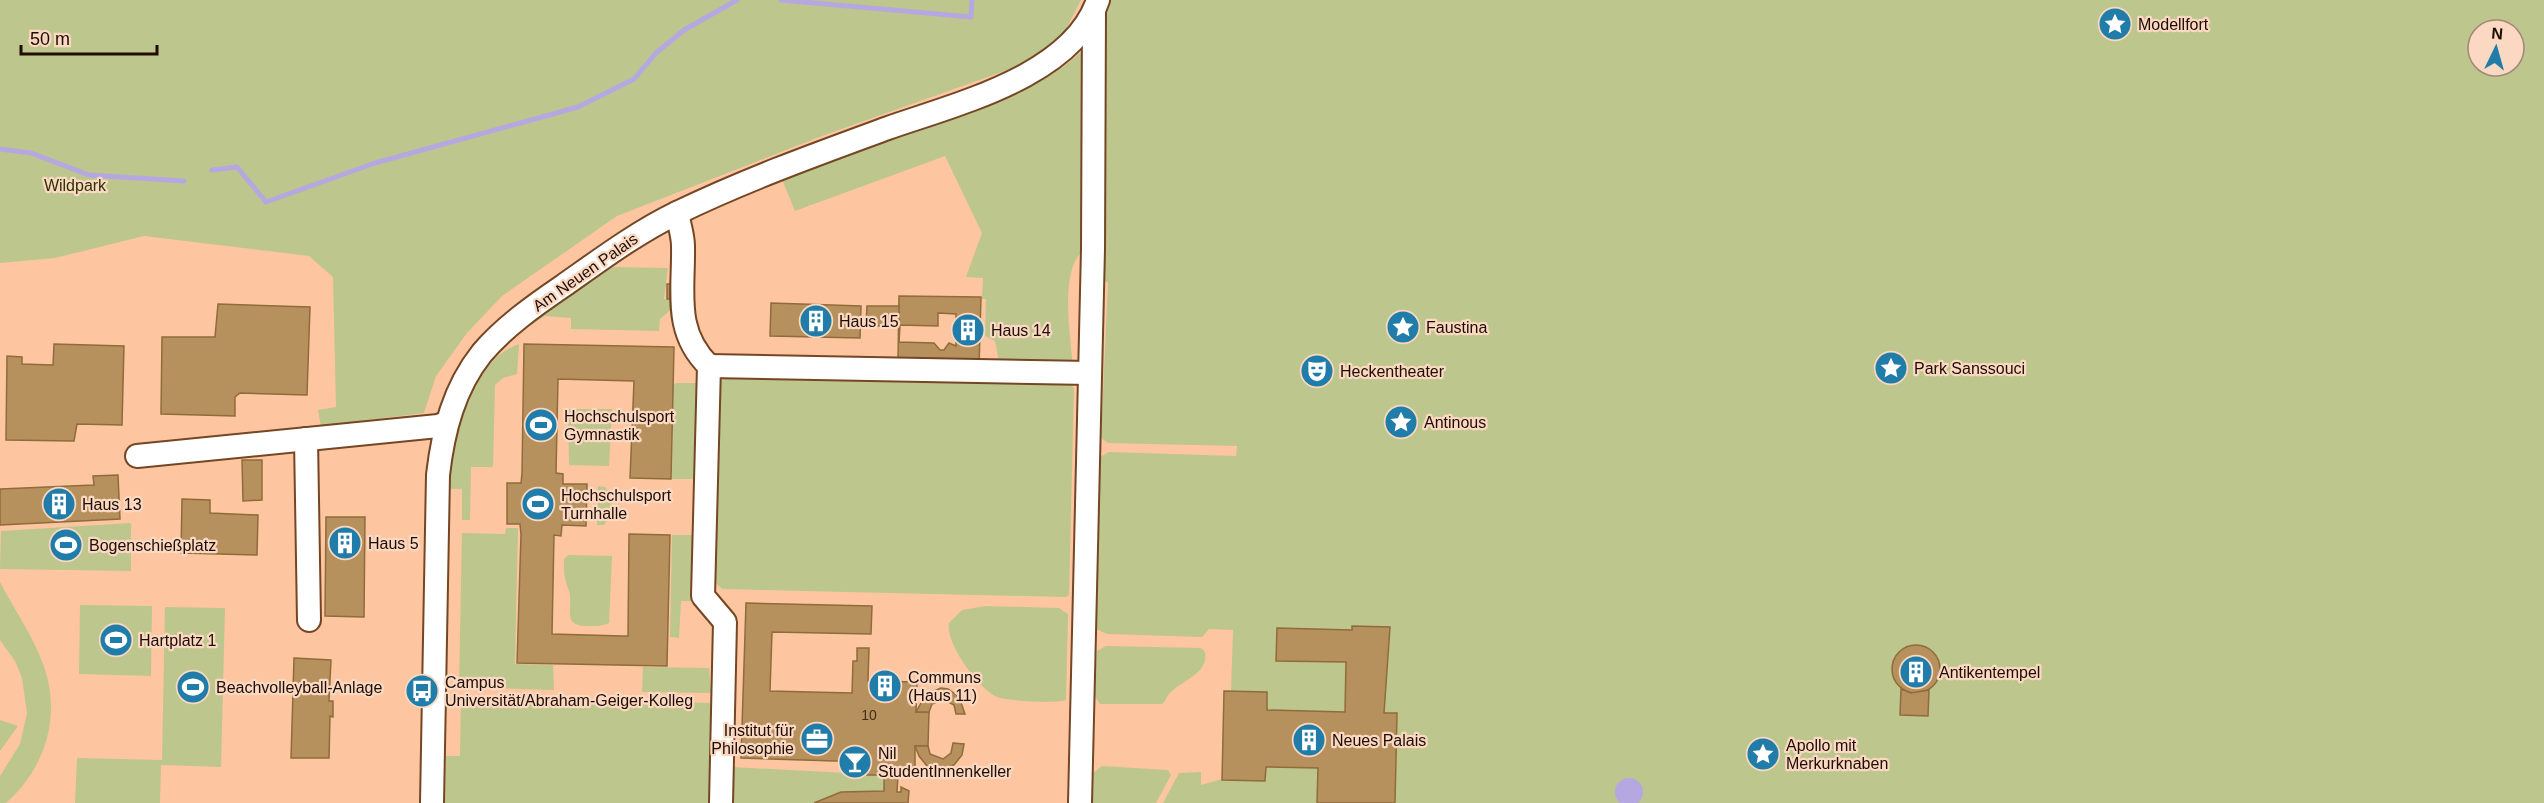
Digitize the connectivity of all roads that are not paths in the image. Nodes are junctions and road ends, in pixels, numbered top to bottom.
1 (1096, 5) edge
2 (677, 213) junction
3 (709, 366) junction
4 (1090, 373) junction
5 (446, 423) junction
6 (306, 439) junction
7 (137, 456) dead end
8 (309, 620) dead end
9 (432, 803) edge
10 (721, 803) edge
11 (1080, 803) edge

1 - 2 street, Am Neuen Palais
1 - 4 street
2 - 3 street
2 - 5 street, Am Neuen Palais
3 - 4 street
3 - 10 street
4 - 11 street
5 - 6 street
5 - 9 street, Am Neuen Palais
6 - 7 street
6 - 8 street

